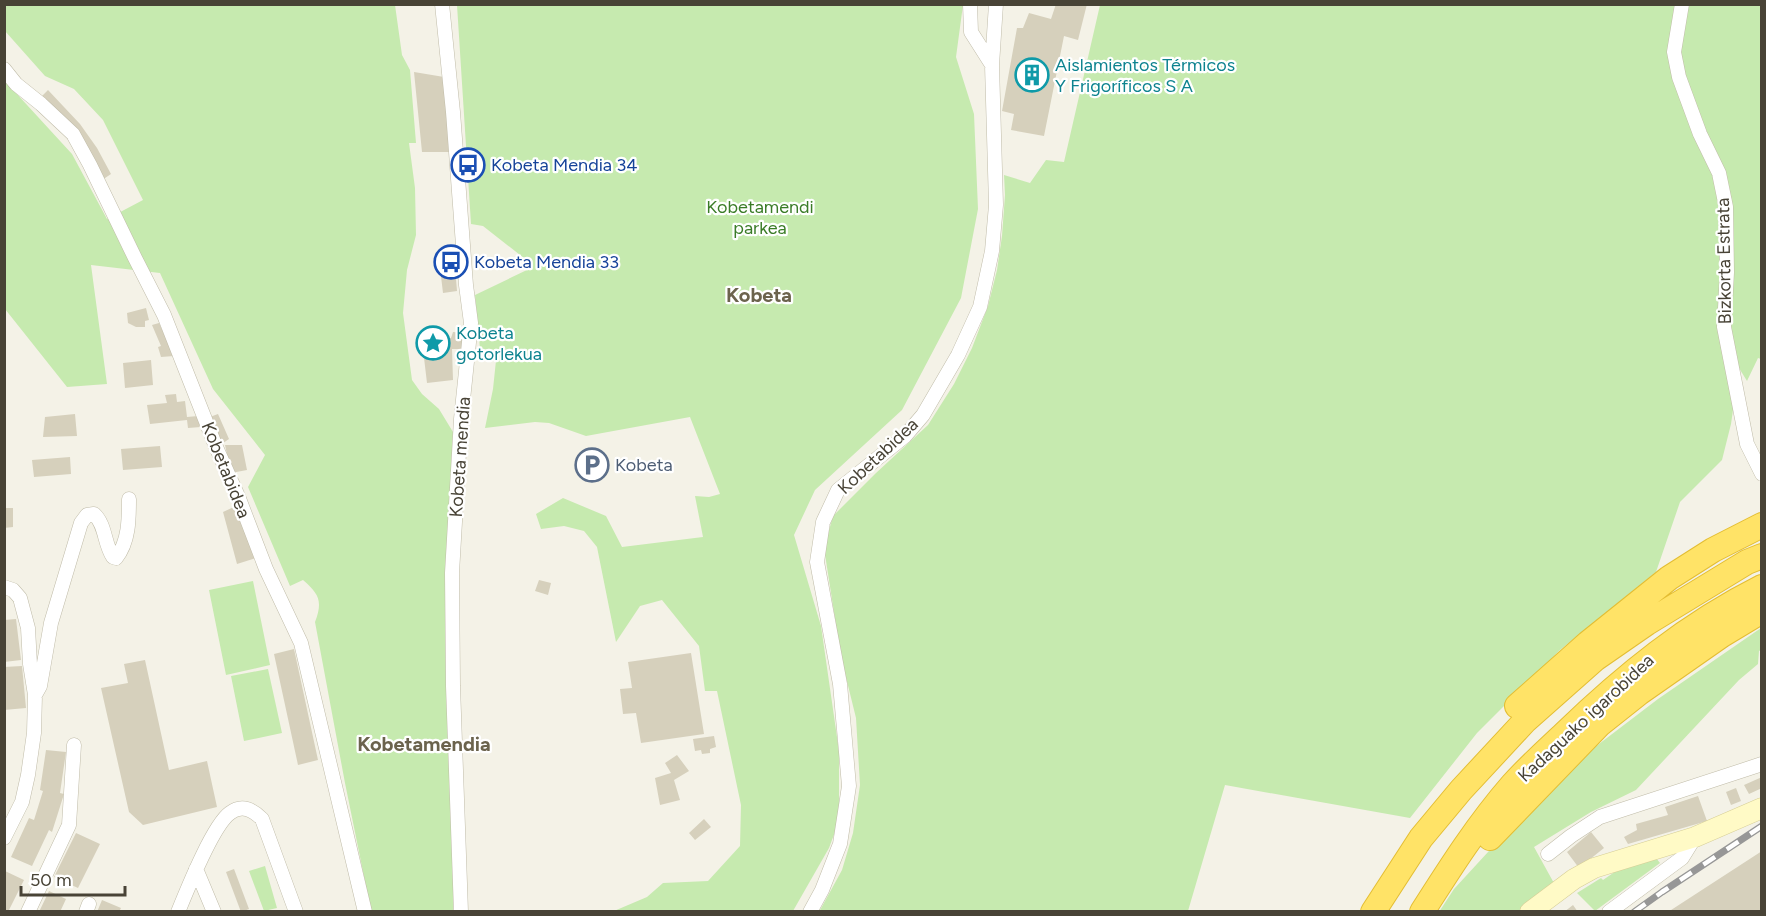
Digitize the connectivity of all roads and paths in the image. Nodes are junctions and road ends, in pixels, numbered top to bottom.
1 (442, 4) edge
2 (970, 4) edge
3 (996, 4) edge
4 (1682, 4) edge
5 (992, 65) junction
6 (4, 69) edge
7 (1761, 474) edge
8 (129, 500) dead end
9 (1761, 525) edge
10 (1761, 556) edge
11 (4, 587) edge
12 (1761, 587) edge
13 (1761, 611) edge
14 (35, 695) junction
15 (74, 745) dead end
16 (1761, 764) edge
17 (1761, 808) edge
18 (1435, 822) junction
19 (1695, 837) junction
20 (4, 838) edge
21 (1548, 855) dead end
22 (196, 868) junction
23 (1443, 879) junction
24 (28, 912) edge
25 (178, 912) edge
26 (213, 912) edge
27 (296, 912) edge
28 (364, 912) edge
29 (461, 912) edge
30 (810, 912) edge
31 (1373, 912) edge
32 (1422, 912) edge
33 (1530, 912) edge
34 (1609, 912) edge

1 - 29 street, Kobeta mendia
2 - 5 street
3 - 5 street, Kobetabidea
4 - 7 street, Bizkorta Estrata
5 - 30 street, Kobetabidea
6 - 28 street, Kobetabidea
8 - 14 street
9 - 18 highway
10 - 18 highway, Kadaguako igarobidea
11 - 14 street
12 - 23 highway, Kadaguako igarobidea
13 - 23 highway
14 - 20 street
15 - 24 street
16 - 21 street
17 - 19 street
18 - 31 highway, Kadaguako igarobidea
19 - 33 street
19 - 34 street
22 - 25 street
22 - 26 street
22 - 27 street
23 - 32 highway, Kadaguako igarobidea

